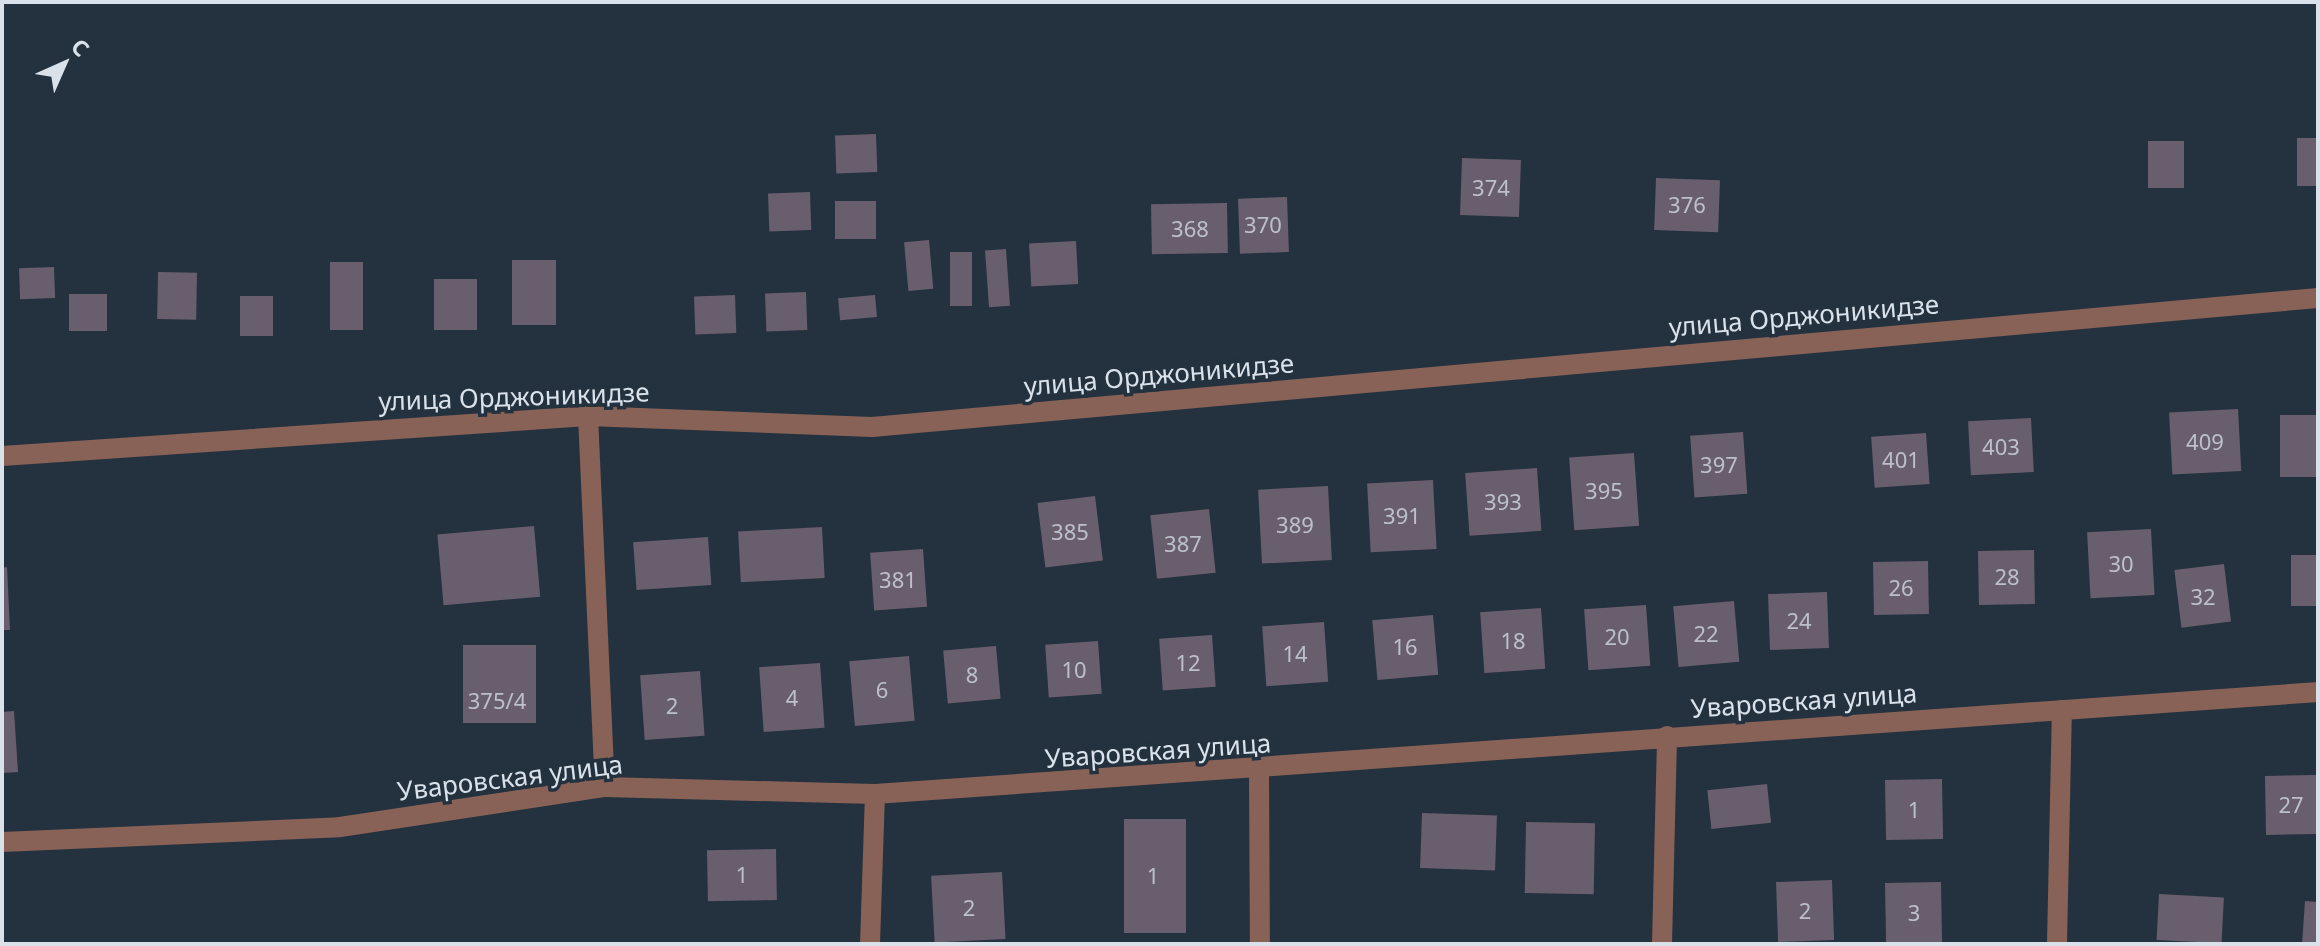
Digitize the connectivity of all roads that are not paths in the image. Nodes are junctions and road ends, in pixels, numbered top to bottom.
1 (2318, 298) edge
2 (588, 416) junction
3 (2, 456) edge
4 (2318, 692) edge
5 (2062, 710) junction
6 (1667, 736) junction
7 (1259, 772) junction
8 (605, 787) junction
9 (875, 794) junction
10 (2, 842) edge
11 (870, 944) edge
12 (1260, 944) edge
13 (1662, 944) edge
14 (2057, 944) edge

1 - 2 street, улица Орджоникидзе
2 - 3 street, улица Орджоникидзе
2 - 8 street
4 - 5 street, Уваровская улица
5 - 6 street, Уваровская улица
5 - 14 street
6 - 7 street, Уваровская улица
6 - 13 street
7 - 9 street, Уваровская улица
7 - 12 street
8 - 9 street, Уваровская улица
8 - 10 street, Уваровская улица
9 - 11 street

